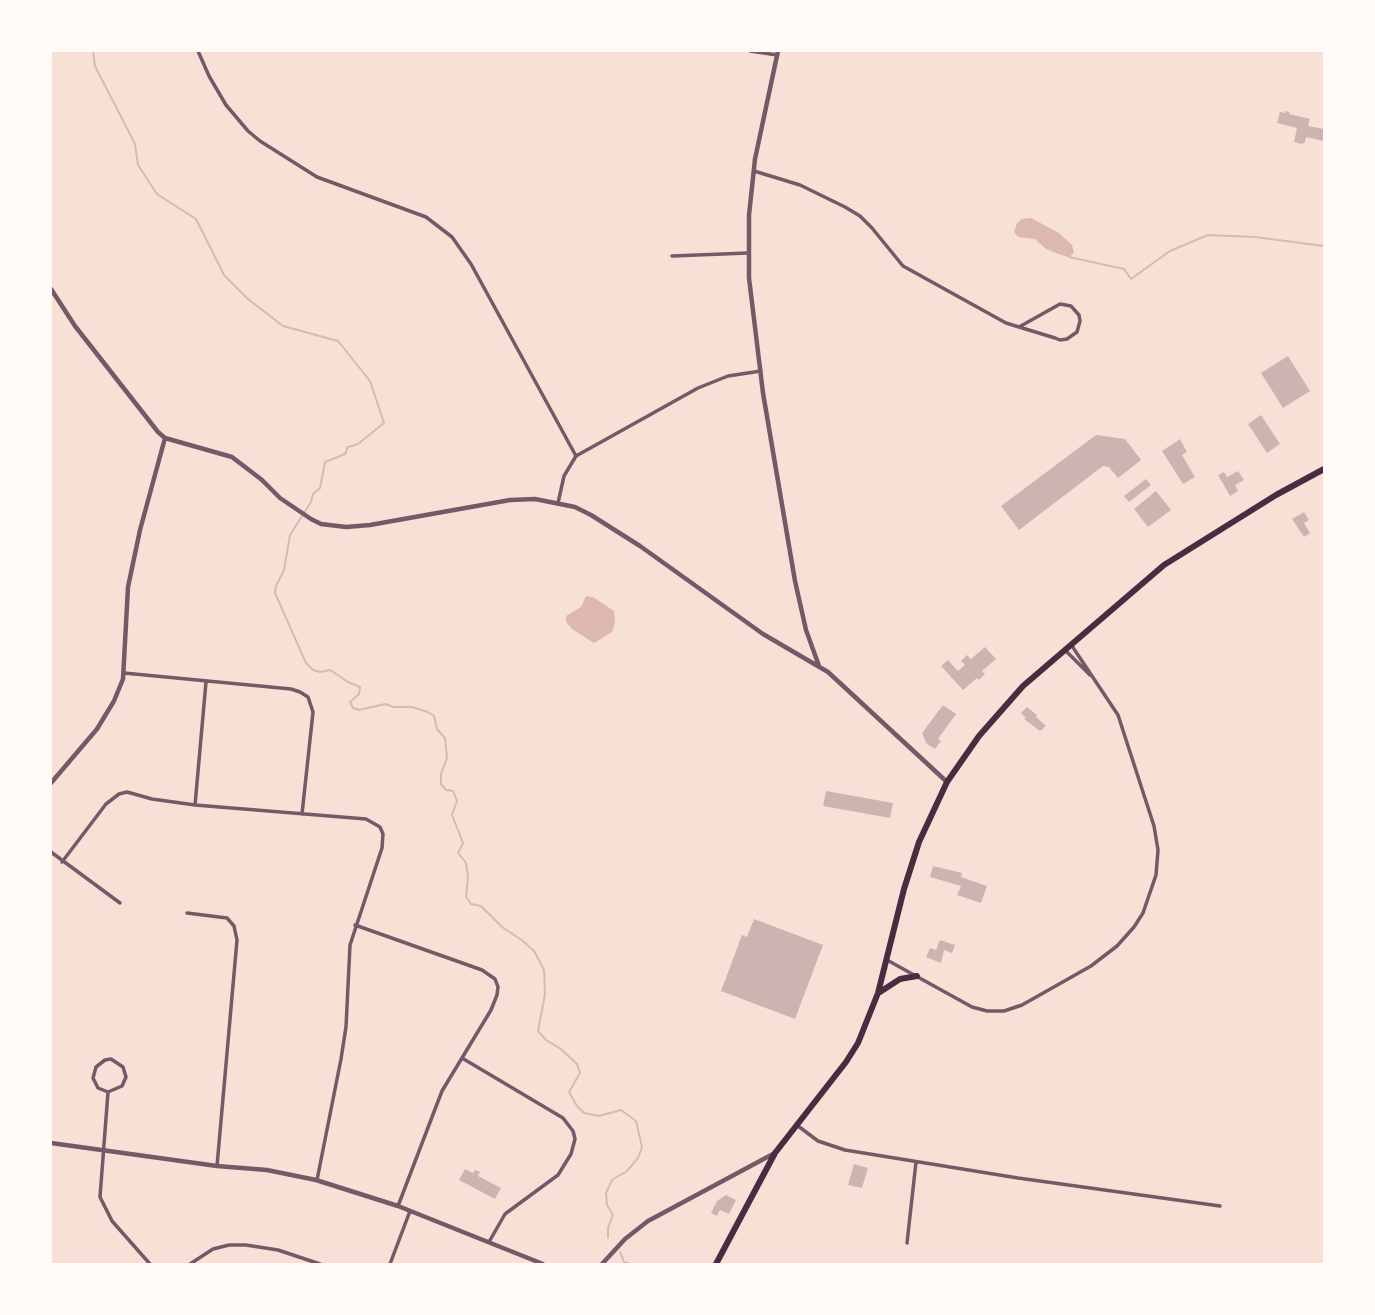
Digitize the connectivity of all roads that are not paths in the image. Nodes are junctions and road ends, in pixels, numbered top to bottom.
1 (198, 51) edge
2 (750, 51) edge
3 (777, 53) edge
4 (754, 171) junction
5 (748, 253) junction
6 (672, 256) dead end
7 (51, 289) edge
8 (1019, 327) junction
9 (761, 371) junction
10 (165, 438) junction
11 (576, 456) junction
12 (1324, 469) edge
13 (558, 503) junction
14 (1071, 644) junction
15 (1064, 650) junction
16 (819, 666) junction
17 (124, 673) junction
18 (1091, 676) junction
19 (206, 682) junction
20 (947, 782) junction
21 (51, 783) edge
22 (195, 805) junction
23 (302, 814) junction
24 (51, 852) edge
25 (62, 862) junction
26 (120, 903) dead end
27 (187, 913) dead end
28 (355, 925) junction
29 (887, 960) junction
30 (917, 976) junction
31 (878, 993) junction
32 (461, 1058) junction
33 (108, 1092) junction
34 (796, 1125) junction
35 (51, 1143) edge
36 (104, 1152) junction
37 (775, 1153) junction
38 (916, 1162) junction
39 (217, 1166) junction
40 (316, 1180) junction
41 (398, 1206) junction
42 (1220, 1206) dead end
43 (410, 1211) junction
44 (489, 1242) junction
45 (907, 1243) dead end
46 (150, 1264) edge
47 (190, 1264) edge
48 (320, 1264) edge
49 (390, 1264) edge
50 (543, 1264) edge
51 (602, 1264) edge
52 (716, 1264) edge

1 - 11 street
2 - 3 street
3 - 4 street
4 - 5 street
4 - 8 street
5 - 6 street
5 - 9 street
7 - 10 street
8 - 8 street
9 - 11 street
9 - 16 street
10 - 13 street
10 - 17 street
11 - 13 street
12 - 14 main road
13 - 16 street
14 - 15 main road
14 - 18 street
15 - 18 street
15 - 20 main road
16 - 20 street
17 - 19 street
17 - 21 street
18 - 30 street
19 - 22 street
19 - 23 street
20 - 29 main road
22 - 23 street
22 - 25 street
23 - 28 street
24 - 25 street
25 - 26 street
27 - 39 street
28 - 32 street
28 - 40 street
29 - 30 street
29 - 31 main road
30 - 31 main road
31 - 34 main road
32 - 41 street
32 - 44 street
33 - 33 street
33 - 36 street
34 - 37 main road
34 - 38 street
35 - 36 street
36 - 39 street
36 - 46 street
37 - 51 street
37 - 52 main road
38 - 42 street
38 - 45 street
39 - 40 street
40 - 41 street
41 - 43 street
43 - 44 street
43 - 49 street
44 - 50 street
47 - 48 street

